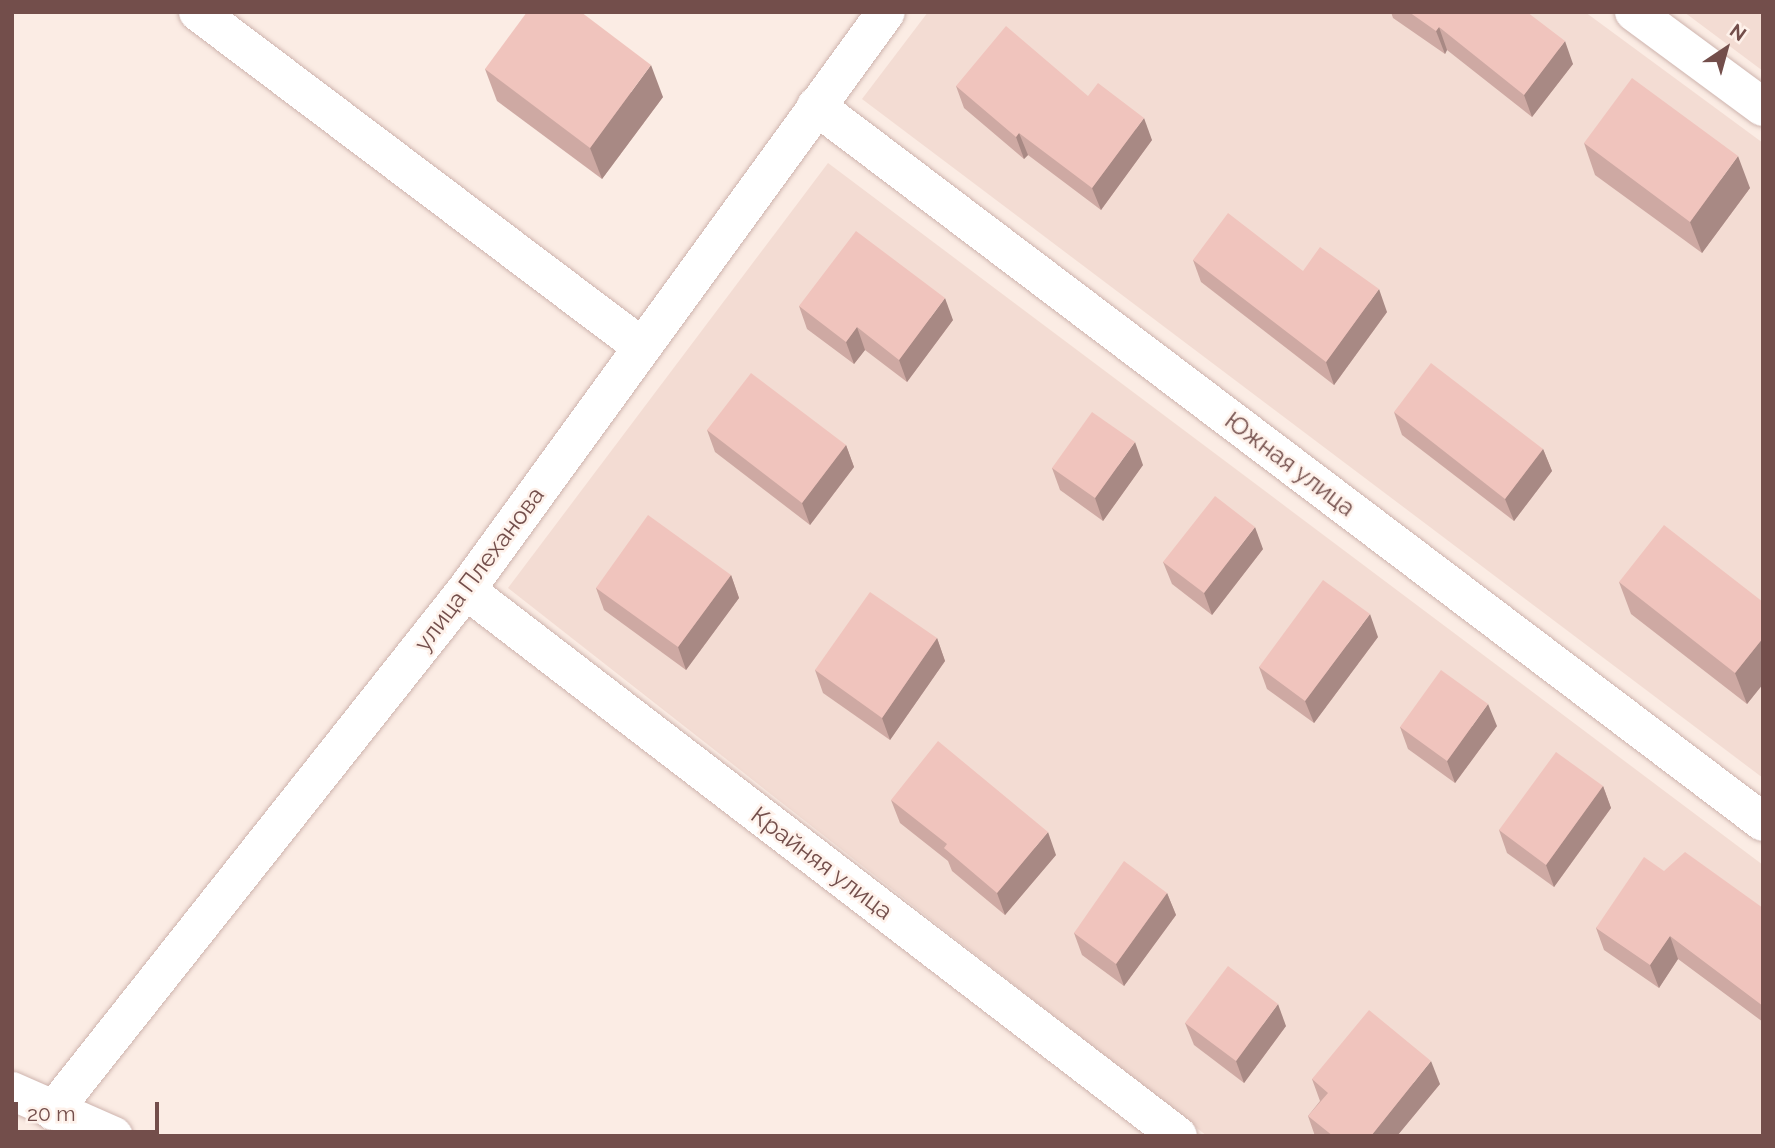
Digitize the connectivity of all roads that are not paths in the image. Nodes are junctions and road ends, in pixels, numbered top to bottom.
1 (198, 12) edge
2 (886, 12) edge
3 (1634, 12) edge
4 (240, 24) edge
5 (816, 106) junction
6 (1763, 107) edge
7 (642, 347) junction
8 (466, 590) junction
9 (1763, 822) edge
10 (12, 1091) edge
11 (53, 1111) junction
12 (114, 1136) edge
13 (1178, 1136) edge

1 - 4 street
2 - 5 street, улица Плеханова
3 - 6 street
4 - 7 street
5 - 7 street, улица Плеханова
5 - 9 street, Южная улица
7 - 8 street, улица Плеханова
8 - 11 street, улица Плеханова
8 - 13 street, Крайняя улица
10 - 11 street
11 - 12 street

